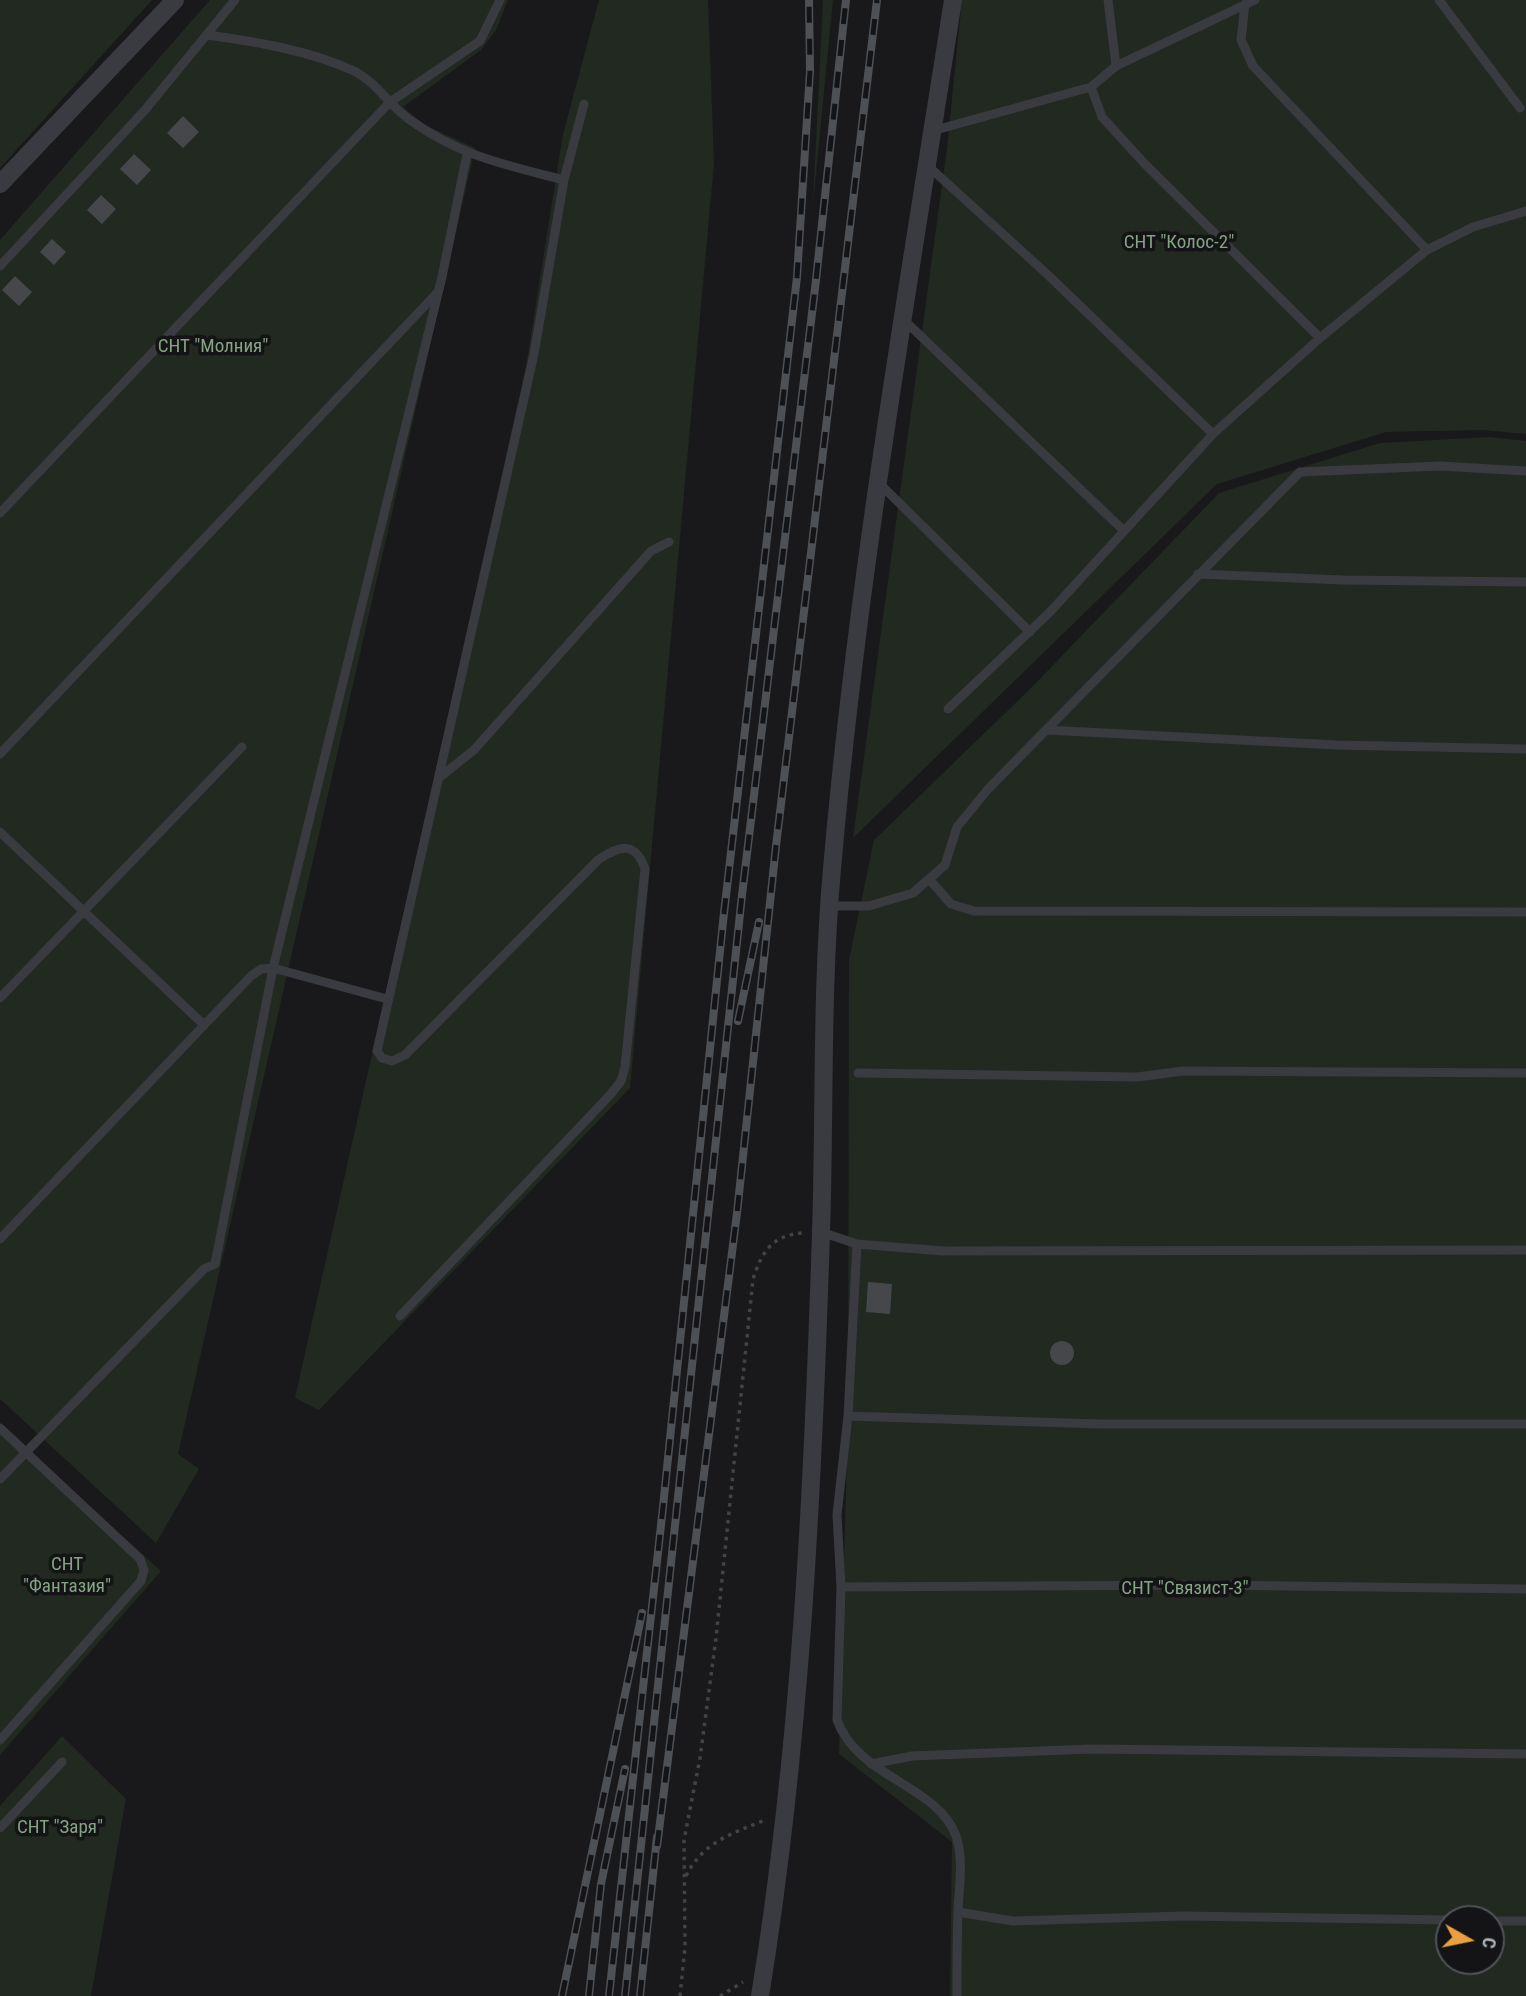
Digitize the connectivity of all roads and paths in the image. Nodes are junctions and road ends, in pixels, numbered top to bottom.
1 (175, 0) edge
2 (235, 0) edge
3 (500, 0) edge
4 (953, 0) edge
5 (1108, 0) edge
6 (1255, 0) edge
7 (1439, 0) edge
8 (1245, 4) junction
9 (208, 35) junction
10 (1116, 66) junction
11 (1091, 87) junction
12 (390, 102) junction
13 (584, 104) dead end
14 (1520, 108) dead end
15 (932, 131) junction
16 (467, 154) junction
17 (927, 165) junction
18 (564, 180) junction
19 (0, 184) edge
20 (1526, 211) edge
21 (1427, 250) junction
22 (0, 266) edge
23 (438, 291) junction
24 (904, 320) junction
25 (1320, 338) junction
26 (1213, 434) junction
27 (1526, 471) edge
28 (880, 484) junction
29 (0, 513) edge
30 (1124, 531) junction
31 (669, 542) dead end
32 (1198, 574) junction
33 (1526, 582) edge
34 (1030, 632) junction
35 (948, 709) dead end
36 (1046, 730) junction
37 (242, 747) dead end
38 (1526, 749) edge
39 (0, 754) edge
40 (440, 777) junction
41 (0, 832) edge
42 (929, 879) junction
43 (830, 906) junction
44 (82, 910) junction
45 (1526, 912) edge
46 (273, 968) junction
47 (0, 998) edge
48 (387, 999) junction
49 (203, 1024) junction
50 (858, 1073) dead end
51 (1526, 1073) edge
52 (821, 1232) junction
53 (0, 1240) edge
54 (858, 1244) junction
55 (1526, 1250) edge
56 (400, 1316) dead end
57 (848, 1416) junction
58 (1526, 1424) edge
59 (0, 1428) edge
60 (26, 1451) junction
61 (0, 1479) edge
62 (841, 1587) junction
63 (1526, 1589) edge
64 (0, 1740) edge
65 (1526, 1755) edge
66 (62, 1762) dead end
67 (871, 1764) junction
68 (787, 1806) junction
69 (0, 1828) edge
70 (685, 1879) junction
71 (958, 1912) junction
72 (1435, 1920) edge
73 (1505, 1921) edge
74 (1526, 1921) edge
75 (680, 1996) edge
76 (760, 1996) edge
77 (957, 1996) edge

1 - 19 street
2 - 9 lane
3 - 12 lane
4 - 15 street
5 - 10 lane
6 - 8 lane
7 - 14 lane
8 - 10 lane
8 - 21 lane
9 - 12 lane
9 - 22 lane
10 - 11 lane
11 - 15 lane
11 - 25 lane
12 - 16 lane
12 - 29 lane
13 - 18 lane
15 - 17 street
16 - 18 lane
16 - 23 lane
17 - 24 street
17 - 26 lane
18 - 40 lane
20 - 21 lane
21 - 25 lane
23 - 39 lane
23 - 46 lane
24 - 28 street
24 - 30 lane
25 - 26 lane
26 - 30 lane
27 - 32 lane
28 - 34 lane
28 - 43 street
30 - 34 lane
31 - 40 lane
32 - 33 lane
32 - 36 lane
34 - 35 lane
36 - 38 lane
36 - 42 lane
37 - 44 lane
40 - 48 lane
41 - 44 lane
42 - 43 lane
42 - 45 lane
43 - 52 street
44 - 47 lane
44 - 49 lane
46 - 48 lane
46 - 49 lane
46 - 60 lane
48 - 56 lane
49 - 53 lane
50 - 51 lane
52 - 54 lane
52 - 68 street
52 - 70 path
54 - 55 lane
54 - 57 lane
57 - 58 lane
57 - 62 lane
59 - 60 lane
60 - 61 lane
60 - 64 lane
62 - 63 lane
62 - 67 lane
65 - 67 lane
66 - 69 lane
67 - 71 lane
68 - 70 path
68 - 76 street
70 - 75 path
71 - 72 lane
71 - 77 lane
73 - 74 lane

